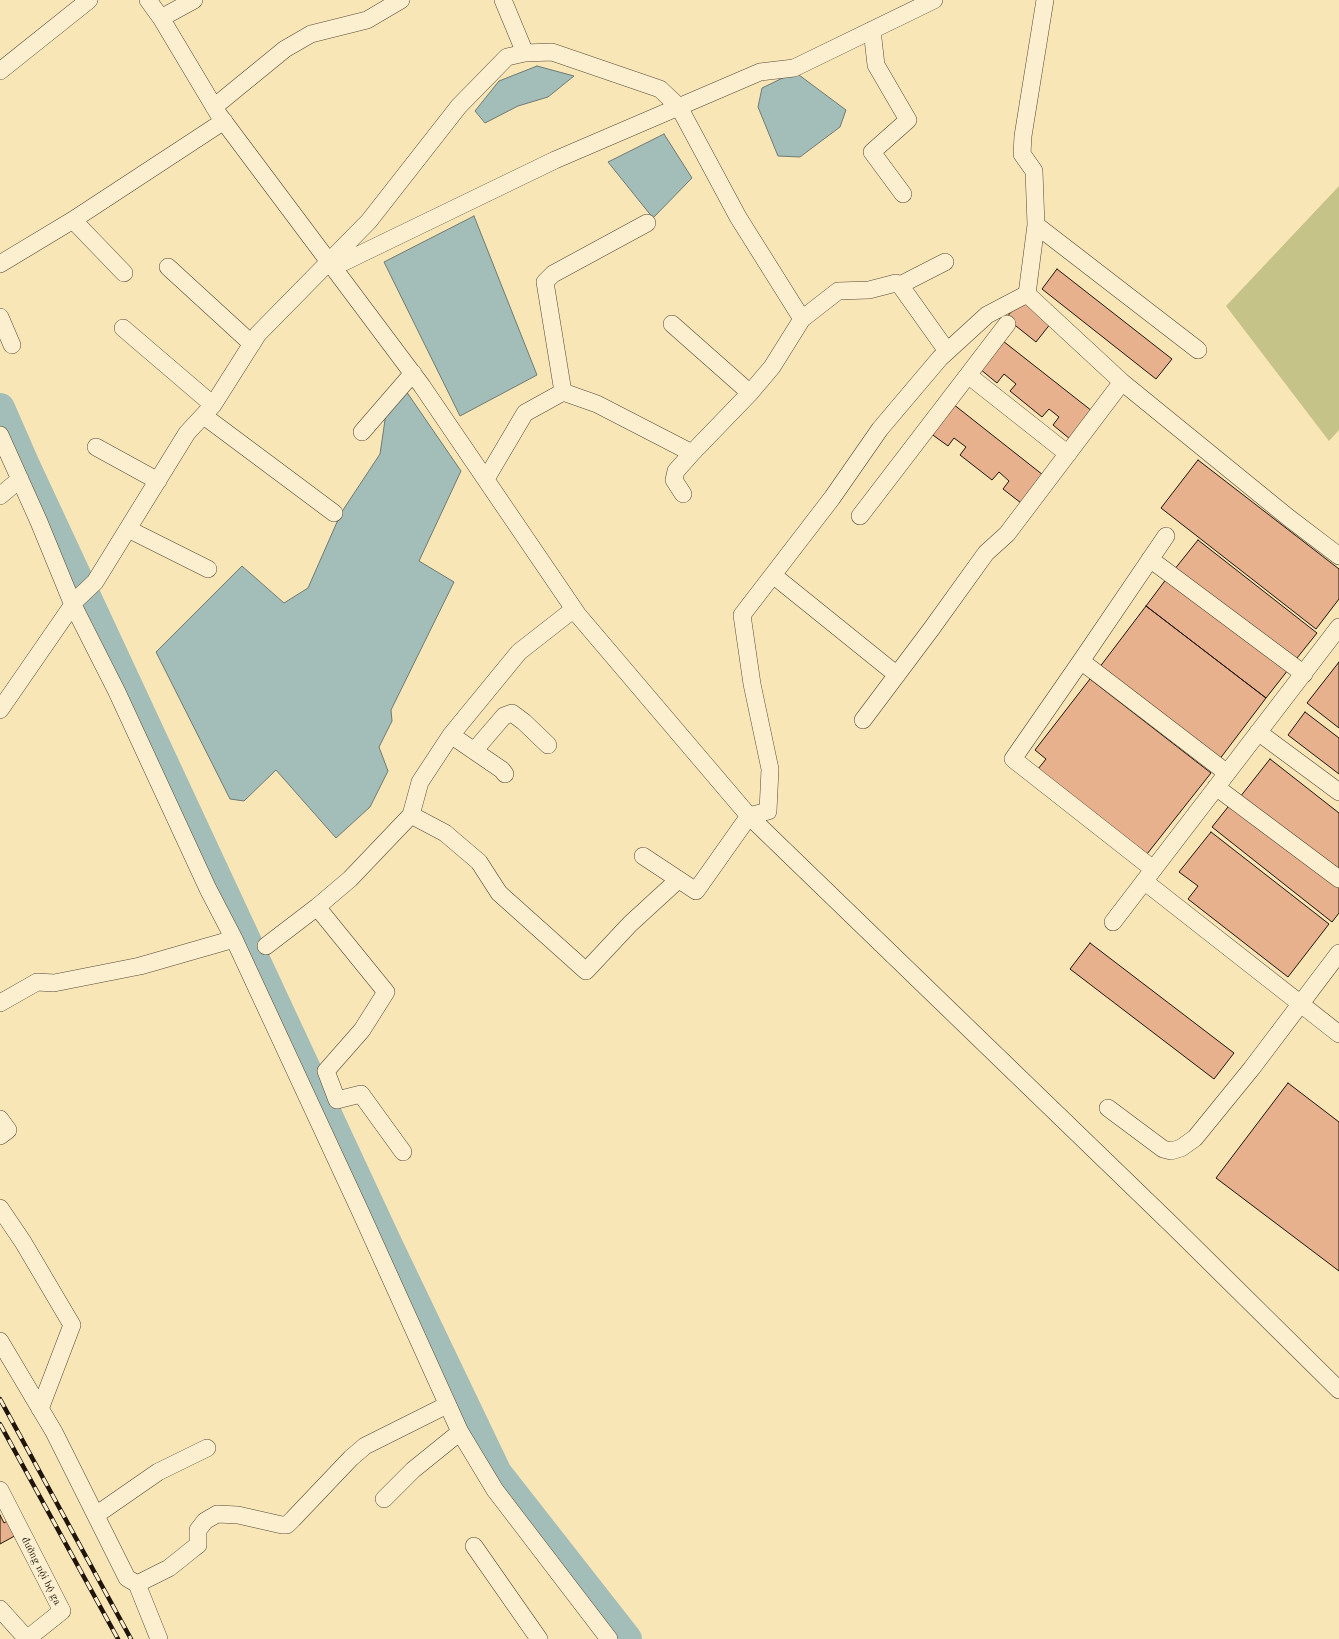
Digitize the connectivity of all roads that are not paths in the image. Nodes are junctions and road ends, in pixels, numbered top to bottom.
1 (88, 0) edge
2 (148, 0) edge
3 (194, 0) edge
4 (401, 0) edge
5 (503, 0) edge
6 (934, 0) edge
7 (1045, 0) edge
8 (161, 18) junction
9 (872, 30) junction
10 (525, 53) junction
11 (0, 71) edge
12 (214, 107) junction
13 (679, 107) junction
14 (224, 121) junction
15 (903, 194) dead end
16 (73, 220) junction
17 (647, 224) dead end
18 (1036, 225) junction
19 (945, 262) dead end
20 (0, 264) edge
21 (330, 264) junction
22 (168, 267) dead end
23 (124, 273) dead end
24 (900, 285) junction
25 (1027, 294) junction
26 (0, 317) edge
27 (802, 319) junction
28 (672, 324) dead end
29 (1007, 324) dead end
30 (123, 328) dead end
31 (252, 344) junction
32 (12, 345) dead end
33 (1198, 350) dead end
34 (947, 351) junction
35 (412, 373) junction
36 (968, 374) junction
37 (1122, 382) junction
38 (563, 392) junction
39 (750, 393) junction
40 (209, 411) junction
41 (362, 432) dead end
42 (0, 435) edge
43 (96, 447) dead end
44 (692, 453) junction
45 (1068, 454) junction
46 (20, 479) junction
47 (486, 479) junction
48 (158, 481) junction
49 (683, 494) dead end
50 (0, 496) edge
51 (334, 513) dead end
52 (860, 516) dead end
53 (128, 529) junction
54 (1166, 536) dead end
55 (1339, 556) edge
56 (1150, 559) junction
57 (208, 569) dead end
58 (773, 575) junction
59 (75, 602) junction
60 (574, 609) junction
61 (1339, 627) edge
62 (1081, 661) junction
63 (1304, 674) junction
64 (897, 675) junction
65 (0, 710) edge
66 (862, 720) dead end
67 (1258, 732) junction
68 (451, 735) junction
69 (548, 745) dead end
70 (474, 751) junction
71 (1228, 773) junction
72 (505, 774) dead end
73 (1216, 787) junction
74 (1339, 792) edge
75 (411, 815) junction
76 (749, 816) junction
77 (643, 856) dead end
78 (1149, 875) junction
79 (1339, 879) edge
80 (678, 880) junction
81 (317, 907) junction
82 (1113, 922) dead end
83 (234, 939) junction
84 (266, 946) dead end
85 (1339, 953) edge
86 (0, 1003) edge
87 (1300, 1004) junction
88 (1339, 1034) edge
89 (1108, 1108) dead end
90 (0, 1119) edge
91 (0, 1136) edge
92 (403, 1152) dead end
93 (0, 1208) edge
94 (0, 1342) edge
95 (1339, 1390) edge
96 (447, 1405) junction
97 (40, 1409) junction
98 (460, 1432) junction
99 (207, 1448) dead end
100 (0, 1490) edge
101 (384, 1499) dead end
102 (96, 1515) junction
103 (474, 1546) dead end
104 (137, 1584) junction
105 (0, 1609) edge
106 (27, 1639) edge
107 (159, 1639) edge
108 (539, 1639) edge
109 (609, 1639) edge

1 - 11 street
2 - 8 street
3 - 8 street
4 - 12 street
5 - 10 street
6 - 9 street
7 - 18 street
8 - 12 street
9 - 13 street
9 - 15 street
10 - 13 street
10 - 21 street
12 - 14 street
13 - 21 street
13 - 27 street
14 - 16 street
14 - 21 street
16 - 20 street
16 - 23 street
17 - 38 street
18 - 25 street
18 - 33 street
19 - 24 street
21 - 31 street
21 - 35 street
22 - 31 street
24 - 27 street
24 - 34 street
25 - 34 street
25 - 37 street
26 - 32 street
27 - 39 street
28 - 39 street
29 - 36 street
30 - 40 street
31 - 40 street
34 - 58 street
35 - 41 street
35 - 47 street
36 - 45 street
36 - 52 street
37 - 45 street
37 - 55 street
38 - 44 street
38 - 47 street
39 - 44 street
40 - 48 street
40 - 51 street
42 - 46 street
43 - 48 street
44 - 49 street
45 - 64 street
46 - 50 street
46 - 59 street
47 - 60 street
48 - 53 street
53 - 57 street
53 - 59 street
54 - 56 street
56 - 62 street
56 - 63 street
58 - 64 street
58 - 76 street
59 - 65 street
59 - 83 street
60 - 68 street
60 - 76 street
61 - 63 street
62 - 71 street
62 - 78 street
63 - 67 street
64 - 66 street
67 - 71 street
67 - 74 street
68 - 70 street
68 - 75 street
69 - 70 street
70 - 72 street
71 - 73 street
73 - 78 street
73 - 79 street
75 - 80 street
75 - 81 street
76 - 80 street
76 - 95 street
77 - 80 street
78 - 82 street
78 - 87 street
81 - 84 street
81 - 92 street
83 - 86 street
83 - 96 street
85 - 87 street
87 - 88 street
87 - 89 street
90 - 91 street
93 - 97 street
94 - 97 street
96 - 98 street
96 - 104 street
97 - 102 street
98 - 101 street
98 - 109 street
99 - 102 street
100 - 106 street, đường nội bộ ga
102 - 104 street
103 - 108 street
104 - 107 street
105 - 106 street

